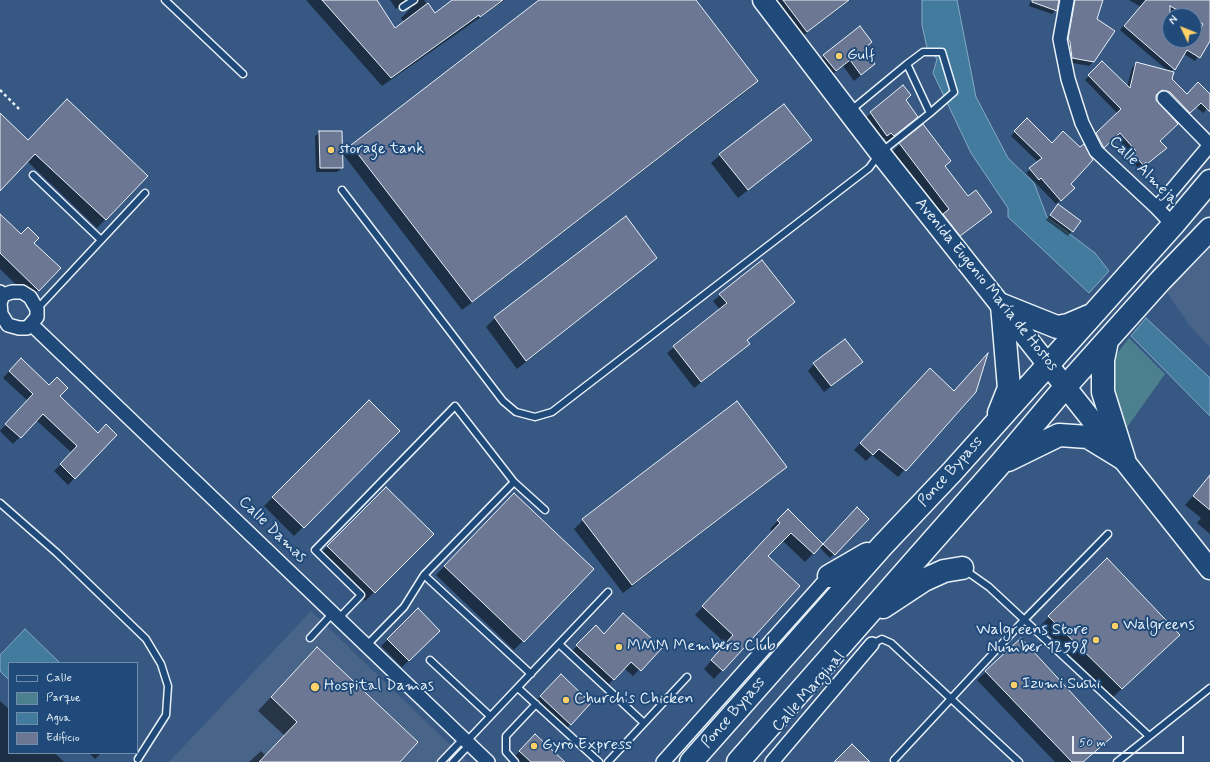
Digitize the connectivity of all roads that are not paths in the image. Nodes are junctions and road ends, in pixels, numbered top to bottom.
1 (165, 0) edge
2 (414, 0) edge
3 (763, 0) edge
4 (1066, 0) edge
5 (403, 7) dead end
6 (907, 64) junction
7 (243, 74) dead end
8 (1164, 98) dead end
9 (849, 112) junction
10 (930, 112) junction
11 (1210, 145) edge
12 (880, 153) junction
13 (33, 174) dead end
14 (1210, 181) edge
15 (342, 190) dead end
16 (145, 193) dead end
17 (1158, 208) junction
18 (1173, 225) junction
19 (1210, 229) edge
20 (101, 240) junction
21 (2, 293) edge
22 (1002, 305) junction
23 (37, 309) junction
24 (1094, 314) junction
25 (31, 324) junction
26 (1107, 341) junction
27 (1048, 364) junction
28 (1066, 386) junction
29 (995, 423) junction
30 (1124, 459) junction
31 (1001, 463) junction
32 (514, 482) junction
33 (0, 502) edge
34 (545, 510) dead end
35 (1108, 534) dead end
36 (882, 546) junction
37 (962, 568) joint
38 (1210, 570) edge
39 (424, 575) junction
40 (830, 576) joint
41 (608, 592) dead end
42 (336, 615) junction
43 (1024, 620) junction
44 (860, 622) junction
45 (310, 638) dead end
46 (559, 644) junction
47 (872, 644) joint
48 (367, 645) junction
49 (430, 660) dead end
50 (531, 674) junction
51 (687, 677) dead end
52 (518, 688) junction
53 (1210, 688) edge
54 (951, 699) junction
55 (536, 704) junction
56 (490, 716) junction
57 (644, 723) junction
58 (1149, 736) junction
59 (466, 742) junction
60 (138, 759) dead end
61 (894, 760) dead end
62 (441, 762) edge
63 (453, 762) edge
64 (488, 762) edge
65 (515, 762) edge
66 (599, 762) edge
67 (608, 762) edge
68 (663, 762) edge
69 (691, 762) edge
70 (738, 762) edge
71 (772, 762) edge
72 (1019, 762) edge
73 (1117, 762) edge

1 - 7 lane
2 - 5 lane
3 - 9 main road, Avenida Eugenio María de Hostos
4 - 17 street, Calle Almeja
6 - 9 lane
6 - 10 lane
6 - 10 lane
8 - 11 street
9 - 12 main road, Avenida Eugenio María de Hostos
10 - 12 lane
11 - 17 street
12 - 15 lane
12 - 22 main road, Avenida Eugenio María de Hostos
13 - 20 lane
14 - 18 highway, Ponce Bypass
16 - 20 lane
17 - 18 street, Calle Almeja
18 - 24 highway, Ponce Bypass
19 - 26 highway, Ponce Bypass
20 - 23 lane
21 - 23 street
21 - 25 street
22 - 24 highway
22 - 27 main road, Avenida Eugenio María de Hostos
22 - 29 highway
23 - 25 street
24 - 27 highway, Ponce Bypass
25 - 42 street, Calle Damas
26 - 28 highway, Ponce Bypass
26 - 30 highway
27 - 28 main road, Avenida Eugenio María de Hostos
27 - 29 highway, Ponce Bypass
28 - 30 main road, Avenida Eugenio María de Hostos
28 - 31 highway, Ponce Bypass
29 - 36 highway, Ponce Bypass
30 - 31 highway
30 - 38 main road, Avenida Eugenio María de Hostos
31 - 44 highway, Ponce Bypass
32 - 34 lane
32 - 39 lane
32 - 42 lane
33 - 60 lane
35 - 43 lane
36 - 40 highway
36 - 69 highway, Ponce Bypass
37 - 43 lane
37 - 44 highway
39 - 48 lane
39 - 50 lane
40 - 68 street
41 - 46 lane
42 - 45 lane
42 - 48 street, Calle Damas
43 - 54 lane
43 - 58 lane
44 - 70 highway, Ponce Bypass
46 - 50 lane
46 - 57 lane
47 - 54 lane
47 - 71 street, Calle Marginal
48 - 59 street, Calle Damas
49 - 56 lane
50 - 52 lane
51 - 57 lane
52 - 55 lane
52 - 56 lane
53 - 58 lane
54 - 61 lane
54 - 72 lane
55 - 65 lane
55 - 66 lane
56 - 59 lane
57 - 67 lane
58 - 73 lane
59 - 62 lane
59 - 63 lane
59 - 64 street, Calle Damas

